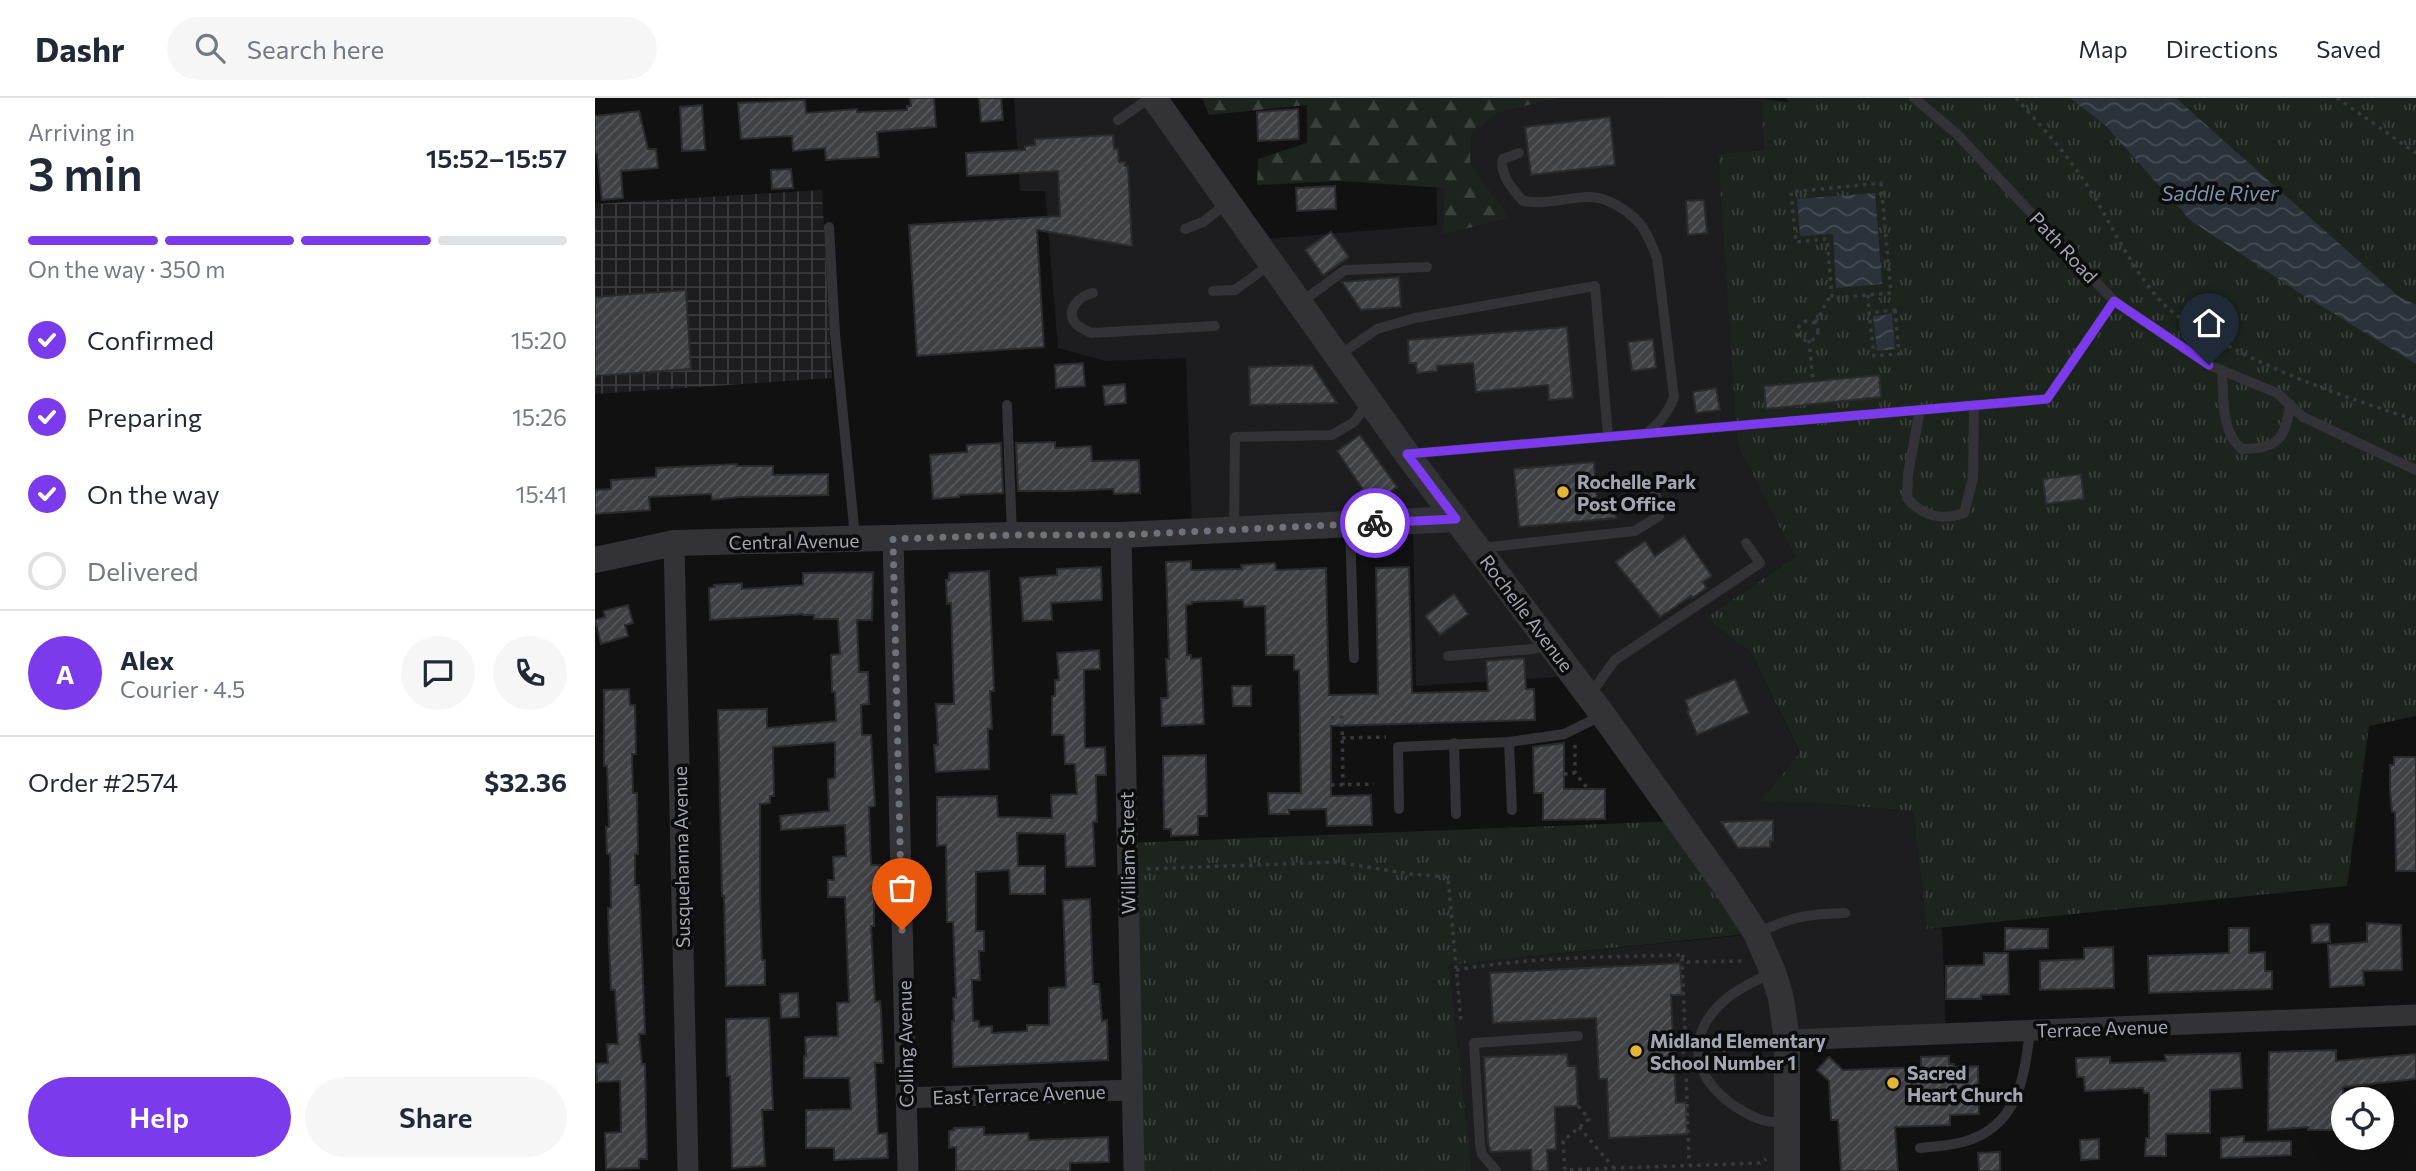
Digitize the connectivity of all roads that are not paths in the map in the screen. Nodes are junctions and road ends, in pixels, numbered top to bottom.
1 (1152, 98) edge
2 (1914, 98) edge
3 (1118, 120) dead end
4 (1519, 153) dead end
5 (1229, 202) junction
6 (829, 227) dead end
7 (1185, 229) dead end
8 (1272, 263) junction
9 (1427, 267) dead end
10 (1213, 291) dead end
11 (1093, 293) dead end
12 (2114, 301) junction
13 (1300, 303) junction
14 (1215, 326) dead end
15 (1338, 356) junction
16 (2222, 370) junction
17 (1369, 400) junction
18 (2290, 404) junction
19 (1007, 405) dead end
20 (1974, 405) junction
21 (1920, 410) junction
22 (1647, 433) junction
23 (1608, 436) junction
24 (1407, 454) junction
25 (2416, 470) edge
26 (1653, 486) dead end
27 (1456, 519) junction
28 (1350, 524) junction
29 (1234, 530) junction
30 (1012, 535) junction
31 (1121, 535) junction
32 (893, 539) junction
33 (855, 540) junction
34 (674, 543) junction
35 (1746, 543) dead end
36 (1478, 548) junction
37 (595, 560) edge
38 (1550, 645) junction
39 (1448, 656) dead end
40 (1354, 658) dead end
41 (1596, 706) junction
42 (1509, 742) junction
43 (1454, 743) junction
44 (1399, 809) dead end
45 (1512, 810) dead end
46 (1456, 814) dead end
47 (1845, 913) dead end
48 (1756, 933) junction
49 (1764, 976) junction
50 (2416, 1015) edge
51 (2030, 1031) junction
52 (1577, 1037) dead end
53 (1777, 1042) junction
54 (1132, 1090) junction
55 (906, 1098) junction
56 (1778, 1123) junction
57 (1920, 1148) dead end
58 (688, 1171) edge
59 (908, 1171) edge
60 (1133, 1171) edge
61 (1496, 1171) edge
62 (1787, 1171) edge

1 - 3 lane
1 - 5 street, Rochelle Avenue
2 - 12 lane, Path Road
4 - 22 lane
5 - 7 lane
5 - 8 street, Rochelle Avenue
6 - 33 lane
8 - 10 lane
8 - 13 street, Rochelle Avenue
9 - 13 lane
11 - 14 lane
12 - 16 lane, Path Road
12 - 20 lane
13 - 15 street, Rochelle Avenue
15 - 17 street, Rochelle Avenue
15 - 23 lane
16 - 18 lane, Path Road
16 - 18 lane
17 - 24 street, Rochelle Avenue
17 - 29 lane
18 - 25 lane, Path Road
19 - 30 lane
20 - 21 lane
20 - 21 lane
21 - 22 lane
22 - 23 lane
23 - 24 lane
24 - 27 street, Rochelle Avenue
26 - 36 lane
27 - 28 street, Central Avenue
27 - 36 street, Rochelle Avenue
28 - 29 street, Central Avenue
28 - 40 lane
29 - 31 street, Central Avenue
30 - 31 street, Central Avenue
30 - 32 street, Central Avenue
31 - 54 street, William Street
32 - 33 street, Central Avenue
32 - 55 street, Colling Avenue
33 - 34 street, Central Avenue
34 - 37 street, Central Avenue
34 - 58 street, Susquehanna Avenue
35 - 41 lane
36 - 38 street, Rochelle Avenue
38 - 39 lane
38 - 41 street, Rochelle Avenue
41 - 42 lane
41 - 48 street, Rochelle Avenue
42 - 43 lane
42 - 45 lane
43 - 44 lane
43 - 46 lane
47 - 48 lane
48 - 49 street, Rochelle Avenue
49 - 53 street, Rochelle Avenue
49 - 56 lane
50 - 51 street, Terrace Avenue
51 - 53 street, Terrace Avenue
51 - 57 lane
52 - 61 lane
53 - 56 street, Rochelle Avenue
54 - 55 street, East Terrace Avenue
54 - 60 street, William Street
55 - 59 street, Colling Avenue
56 - 62 street, Rochelle Avenue

